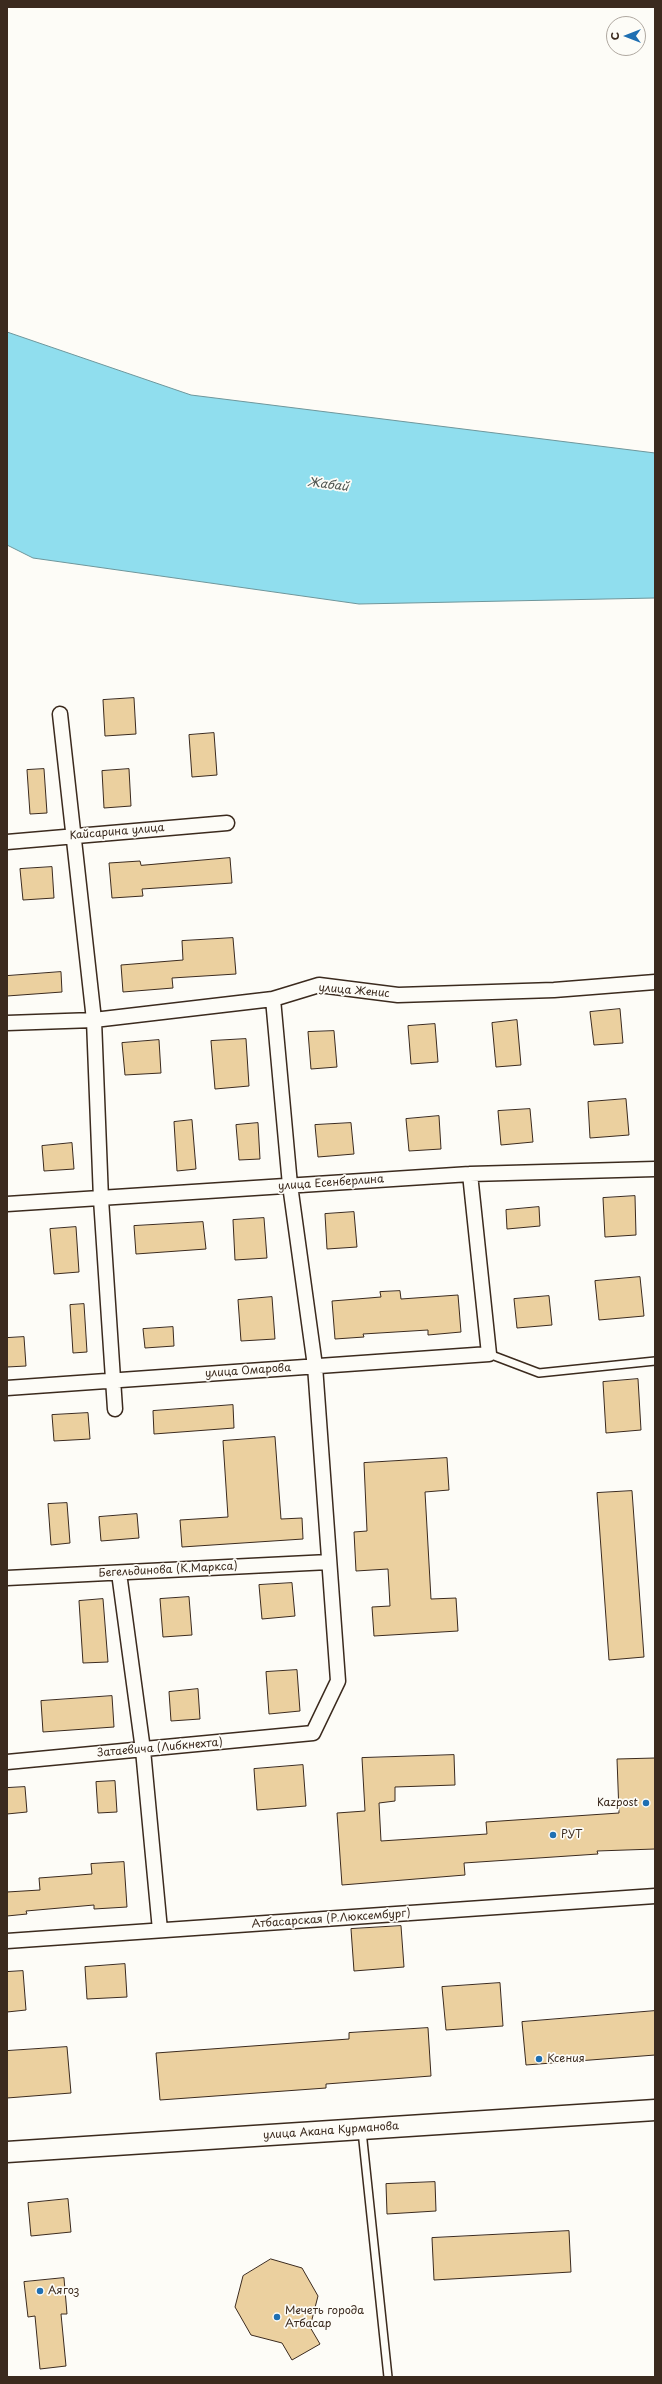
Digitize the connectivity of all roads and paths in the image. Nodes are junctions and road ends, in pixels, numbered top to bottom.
1 (60, 714) dead end
2 (227, 823) dead end
3 (73, 836) junction
4 (7, 842) edge
5 (655, 982) edge
6 (273, 999) junction
7 (94, 1020) junction
8 (7, 1023) edge
9 (655, 1169) edge
10 (470, 1174) junction
11 (290, 1185) junction
12 (101, 1199) junction
13 (7, 1204) edge
14 (489, 1354) junction
15 (655, 1361) edge
16 (315, 1366) junction
17 (113, 1380) junction
18 (7, 1388) edge
19 (115, 1409) dead end
20 (329, 1562) junction
21 (119, 1572) junction
22 (7, 1578) edge
23 (143, 1750) junction
24 (7, 1762) edge
25 (655, 1896) edge
26 (160, 1930) junction
27 (7, 1941) edge
28 (655, 2110) edge
29 (362, 2129) junction
30 (7, 2152) edge
31 (388, 2377) edge

1 - 3 street
2 - 3 street, Кайсарина улица
3 - 4 street, Кайсарина улица
3 - 7 street
5 - 6 street, улица Женис
6 - 7 street, улица Женис
6 - 11 street
7 - 8 street, улица Женис
7 - 12 street
9 - 10 street, улица Есенберлина
10 - 11 street, улица Есенберлина
10 - 14 street
11 - 12 street, улица Есенберлина
11 - 16 street
12 - 13 street, улица Есенберлина
12 - 17 street
14 - 15 lane
14 - 16 street, улица Омарова
16 - 17 street, улица Омарова
16 - 20 street
17 - 18 street, улица Омарова
17 - 19 street
20 - 21 street, Бегельдинова (К.Маркса)
20 - 23 street, Затаевича (Либкнехта)
21 - 22 street, Бегельдинова (К.Маркса)
21 - 23 street
23 - 24 street, Затаевича (Либкнехта)
23 - 26 street
25 - 26 street, Атбасарская (Р.Люксембург)
26 - 27 street, Атбасарская (Р.Люксембург)
28 - 29 main road, улица Акана Курманова
29 - 30 main road, улица Акана Курманова
29 - 31 lane

